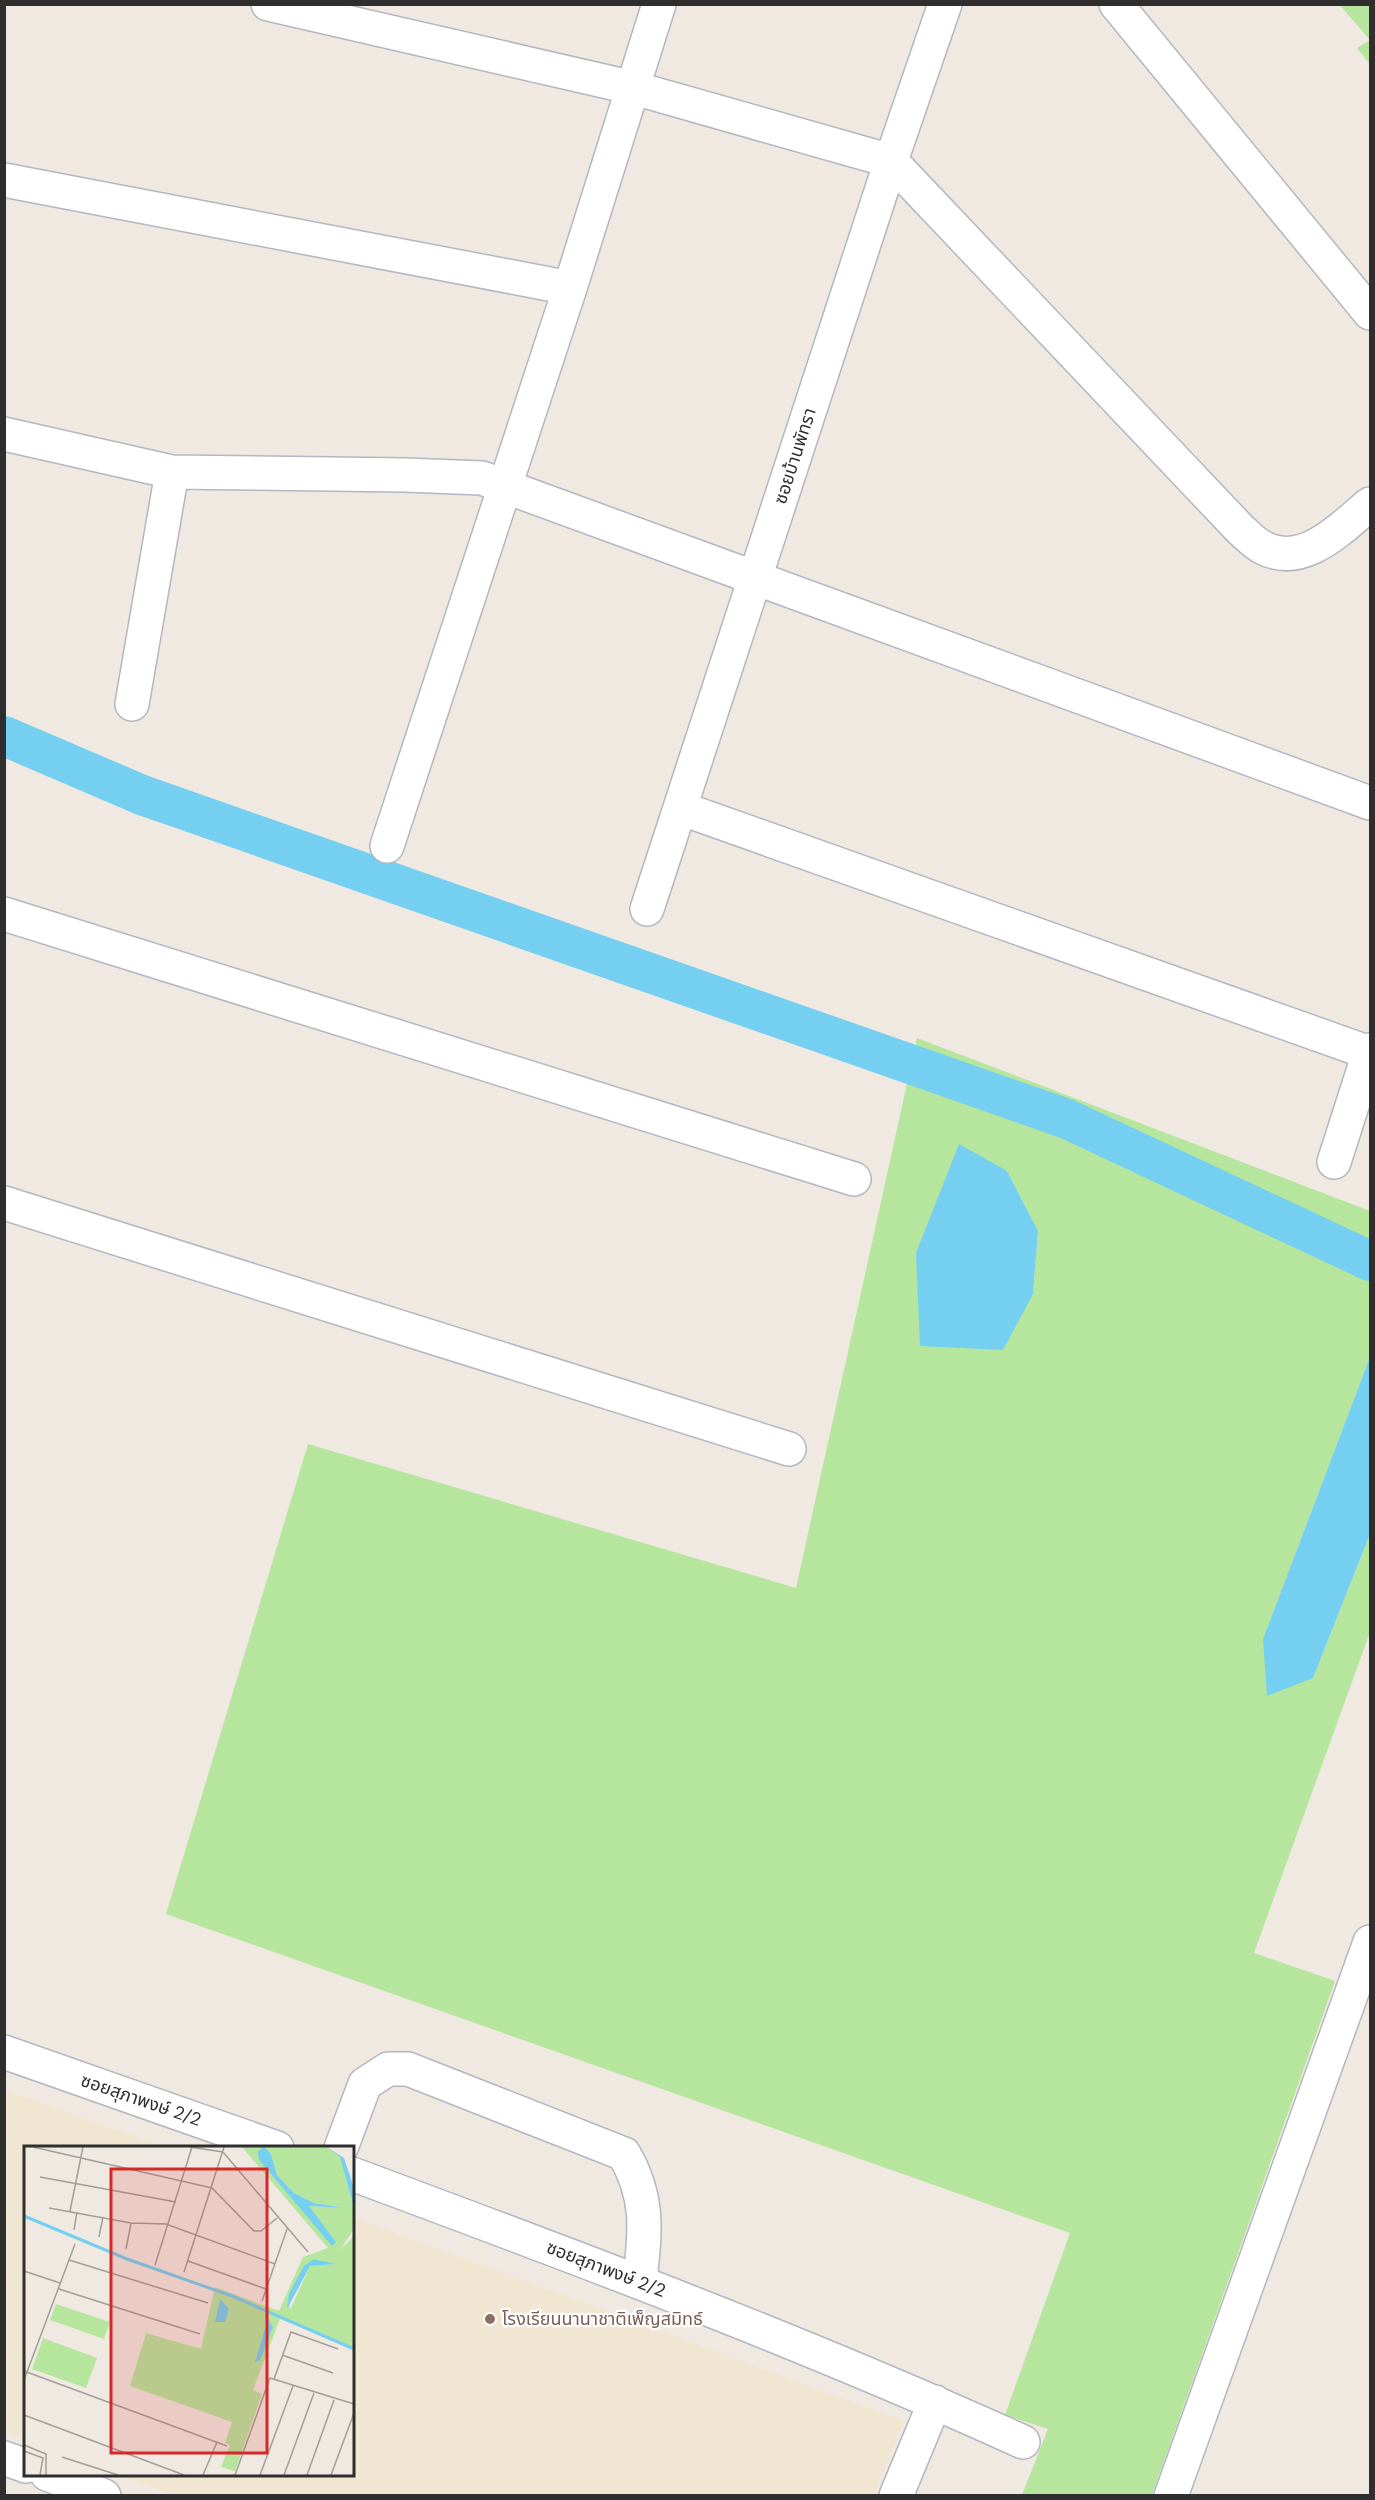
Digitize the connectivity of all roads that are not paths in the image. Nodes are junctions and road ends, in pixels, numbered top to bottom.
1 (268, 4) edge
2 (658, 4) edge
3 (945, 4) edge
4 (1116, 4) edge
5 (634, 88) junction
6 (891, 161) junction
7 (4, 180) edge
8 (570, 288) junction
9 (1371, 313) edge
10 (4, 434) edge
11 (172, 472) junction
12 (506, 487) junction
13 (1371, 504) edge
14 (756, 578) junction
15 (132, 704) dead end
16 (1371, 803) edge
17 (680, 808) junction
18 (387, 846) dead end
19 (647, 909) dead end
20 (4, 914) edge
21 (1370, 1051) edge
22 (1334, 1162) dead end
23 (854, 1179) dead end
24 (4, 1203) edge
25 (789, 1449) dead end
26 (1371, 1942) edge
27 (4, 2052) edge
28 (271, 2146) edge
29 (342, 2146) edge
30 (354, 2175) edge
31 (640, 2281) junction
32 (935, 2403) junction
33 (1023, 2442) dead end
34 (4, 2458) edge
35 (24, 2465) edge
36 (50, 2476) edge
37 (104, 2496) edge
38 (896, 2496) edge
39 (1171, 2496) edge

1 - 5 street
2 - 5 street
3 - 6 street, ซอยบ้านพัทรา
4 - 9 street
5 - 6 street
5 - 8 street
6 - 13 street
6 - 14 street, ซอยบ้านพัทรา
7 - 8 street
8 - 12 street
10 - 11 street
11 - 12 street
11 - 15 street
12 - 14 street
12 - 18 street
14 - 16 street
14 - 17 street, ซอยบ้านพัทรา
17 - 19 street, ซอยบ้านพัทรา
17 - 21 street
20 - 23 street
21 - 22 street
24 - 25 street
26 - 39 street
27 - 28 street, ซอยสุภาพงษ์ 2/2
29 - 31 street
30 - 31 street, ซอยสุภาพงษ์ 2/2
31 - 32 street, ซอยสุภาพงษ์ 2/2
32 - 33 street, ซอยสุภาพงษ์ 2/2
32 - 38 street
34 - 35 street
36 - 37 street

